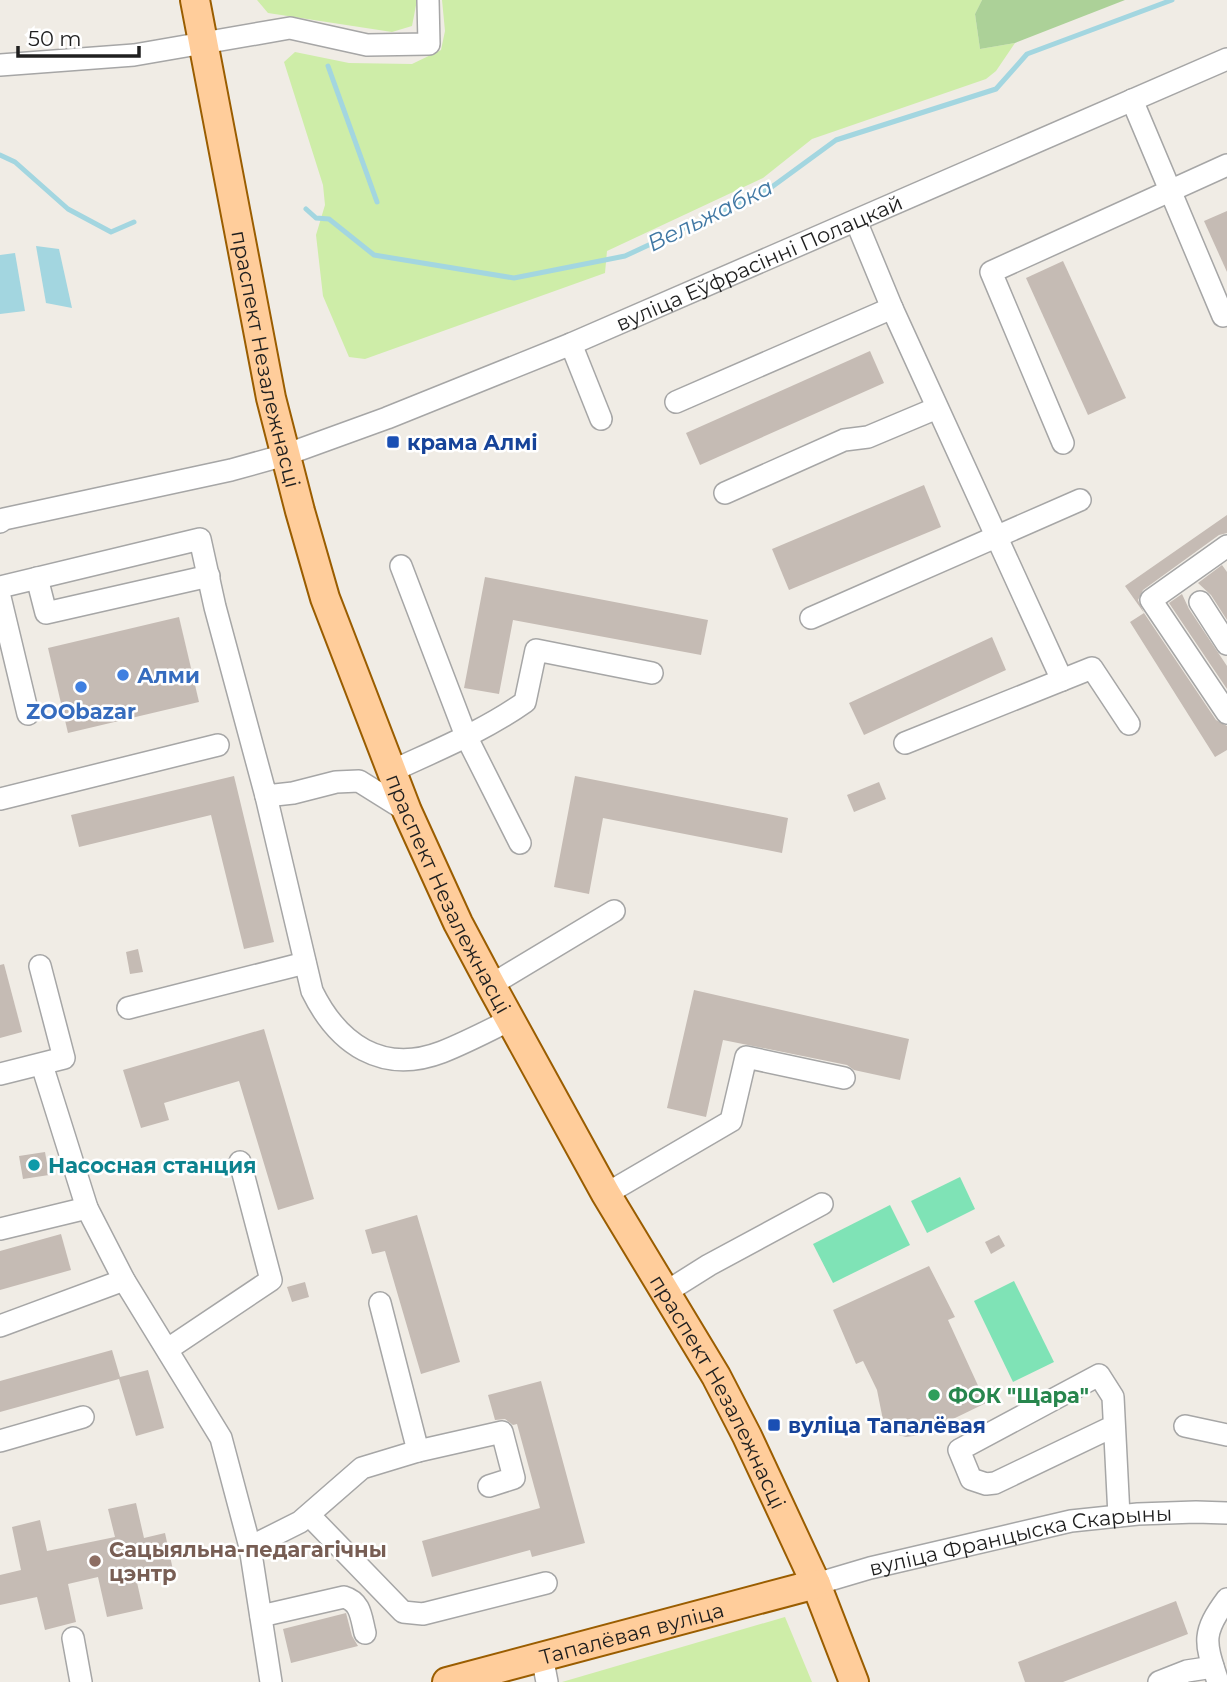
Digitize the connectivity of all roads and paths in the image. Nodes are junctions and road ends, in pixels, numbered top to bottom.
1 (195, 0) edge
2 (428, 0) edge
3 (201, 43) junction
4 (1227, 59) edge
5 (0, 65) edge
6 (1132, 100) junction
7 (1227, 165) edge
8 (1171, 190) junction
9 (856, 221) junction
10 (892, 308) junction
11 (1223, 316) dead end
12 (571, 344) junction
13 (676, 402) dead end
14 (937, 408) junction
15 (601, 419) dead end
16 (1063, 443) dead end
17 (285, 455) junction
18 (725, 493) dead end
19 (1080, 500) dead end
20 (0, 522) edge
21 (996, 536) junction
22 (1226, 550) edge
23 (401, 566) dead end
24 (209, 576) junction
25 (37, 578) junction
26 (0, 587) edge
27 (0, 597) edge
28 (1200, 602) dead end
29 (811, 618) dead end
30 (1227, 643) edge
31 (652, 673) dead end
32 (1062, 680) junction
33 (1227, 713) edge
34 (28, 714) dead end
35 (1129, 724) dead end
36 (466, 736) junction
37 (905, 743) dead end
38 (218, 745) dead end
39 (392, 771) junction
40 (266, 796) junction
41 (0, 799) edge
42 (407, 811) junction
43 (520, 843) dead end
44 (614, 911) dead end
45 (305, 963) junction
46 (40, 966) dead end
47 (491, 985) junction
48 (128, 1008) dead end
49 (510, 1020) junction
50 (42, 1065) junction
51 (0, 1074) edge
52 (844, 1078) dead end
53 (240, 1162) dead end
54 (606, 1194) junction
55 (822, 1204) dead end
56 (87, 1208) junction
57 (0, 1229) edge
58 (124, 1280) junction
59 (666, 1292) junction
60 (380, 1303) dead end
61 (0, 1326) edge
62 (168, 1349) junction
63 (83, 1417) dead end
64 (1114, 1426) junction
65 (1185, 1426) dead end
66 (1227, 1435) edge
67 (0, 1441) edge
68 (418, 1451) junction
69 (489, 1486) dead end
70 (1227, 1508) edge
71 (1227, 1513) edge
72 (309, 1515) junction
73 (1119, 1516) junction
74 (250, 1547) junction
75 (546, 1583) dead end
76 (816, 1584) junction
77 (1227, 1599) edge
78 (261, 1616) junction
79 (365, 1633) dead end
80 (73, 1638) dead end
81 (545, 1669) edge
82 (1215, 1675) edge
83 (81, 1682) edge
84 (271, 1682) edge
85 (447, 1682) edge
86 (853, 1682) edge
87 (1159, 1682) edge

1 - 3 main road, праспект Незалежнасці
2 - 3 street
3 - 5 street
3 - 17 main road, праспект Незалежнасці
4 - 6 street, вуліца Еўфрасінні Полацкай
6 - 8 street
6 - 9 street, вуліца Еўфрасінні Полацкай
7 - 8 street
8 - 11 street
8 - 16 street
9 - 10 street
9 - 12 street, вуліца Еўфрасінні Полацкай
10 - 13 street
10 - 14 street
12 - 15 street
12 - 17 street, вуліца Еўфрасінні Полацкай
14 - 18 street
14 - 21 street
17 - 20 street, вуліца Еўфрасінні Полацкай
17 - 39 main road, праспект Незалежнасці
19 - 21 street
21 - 29 street
21 - 32 street
22 - 33 street
23 - 36 street
24 - 25 street
24 - 25 street
24 - 40 street
25 - 26 street
27 - 34 street
28 - 30 street
31 - 36 street
32 - 35 street
32 - 37 street
36 - 39 street
36 - 43 street
38 - 41 street
39 - 42 main road, праспект Незалежнасці
40 - 42 street
40 - 45 street
42 - 47 main road, праспект Незалежнасці
44 - 47 street
45 - 48 street
45 - 49 street
46 - 50 street
47 - 49 main road, праспект Незалежнасці
49 - 54 main road, праспект Незалежнасці
50 - 51 street
50 - 56 street
52 - 54 street
53 - 62 street
54 - 59 main road, праспект Незалежнасці
55 - 59 street
56 - 57 street
56 - 58 street
58 - 61 street
58 - 62 street
59 - 76 main road, праспект Незалежнасці
60 - 68 street
62 - 74 street
63 - 67 street
64 - 64 street
64 - 73 street
65 - 66 street
68 - 69 street
68 - 72 street
70 - 71 street
71 - 73 street, вуліца Францыска Скарыны
72 - 74 street
72 - 75 street
73 - 76 street, вуліца Францыска Скарыны
74 - 78 street
76 - 81 main road, Тапалёвая вуліца
76 - 86 main road, праспект Незалежнасці
77 - 82 street
78 - 79 street
78 - 84 street
80 - 83 street
81 - 85 main road, Тапалёвая вуліца
82 - 87 street

